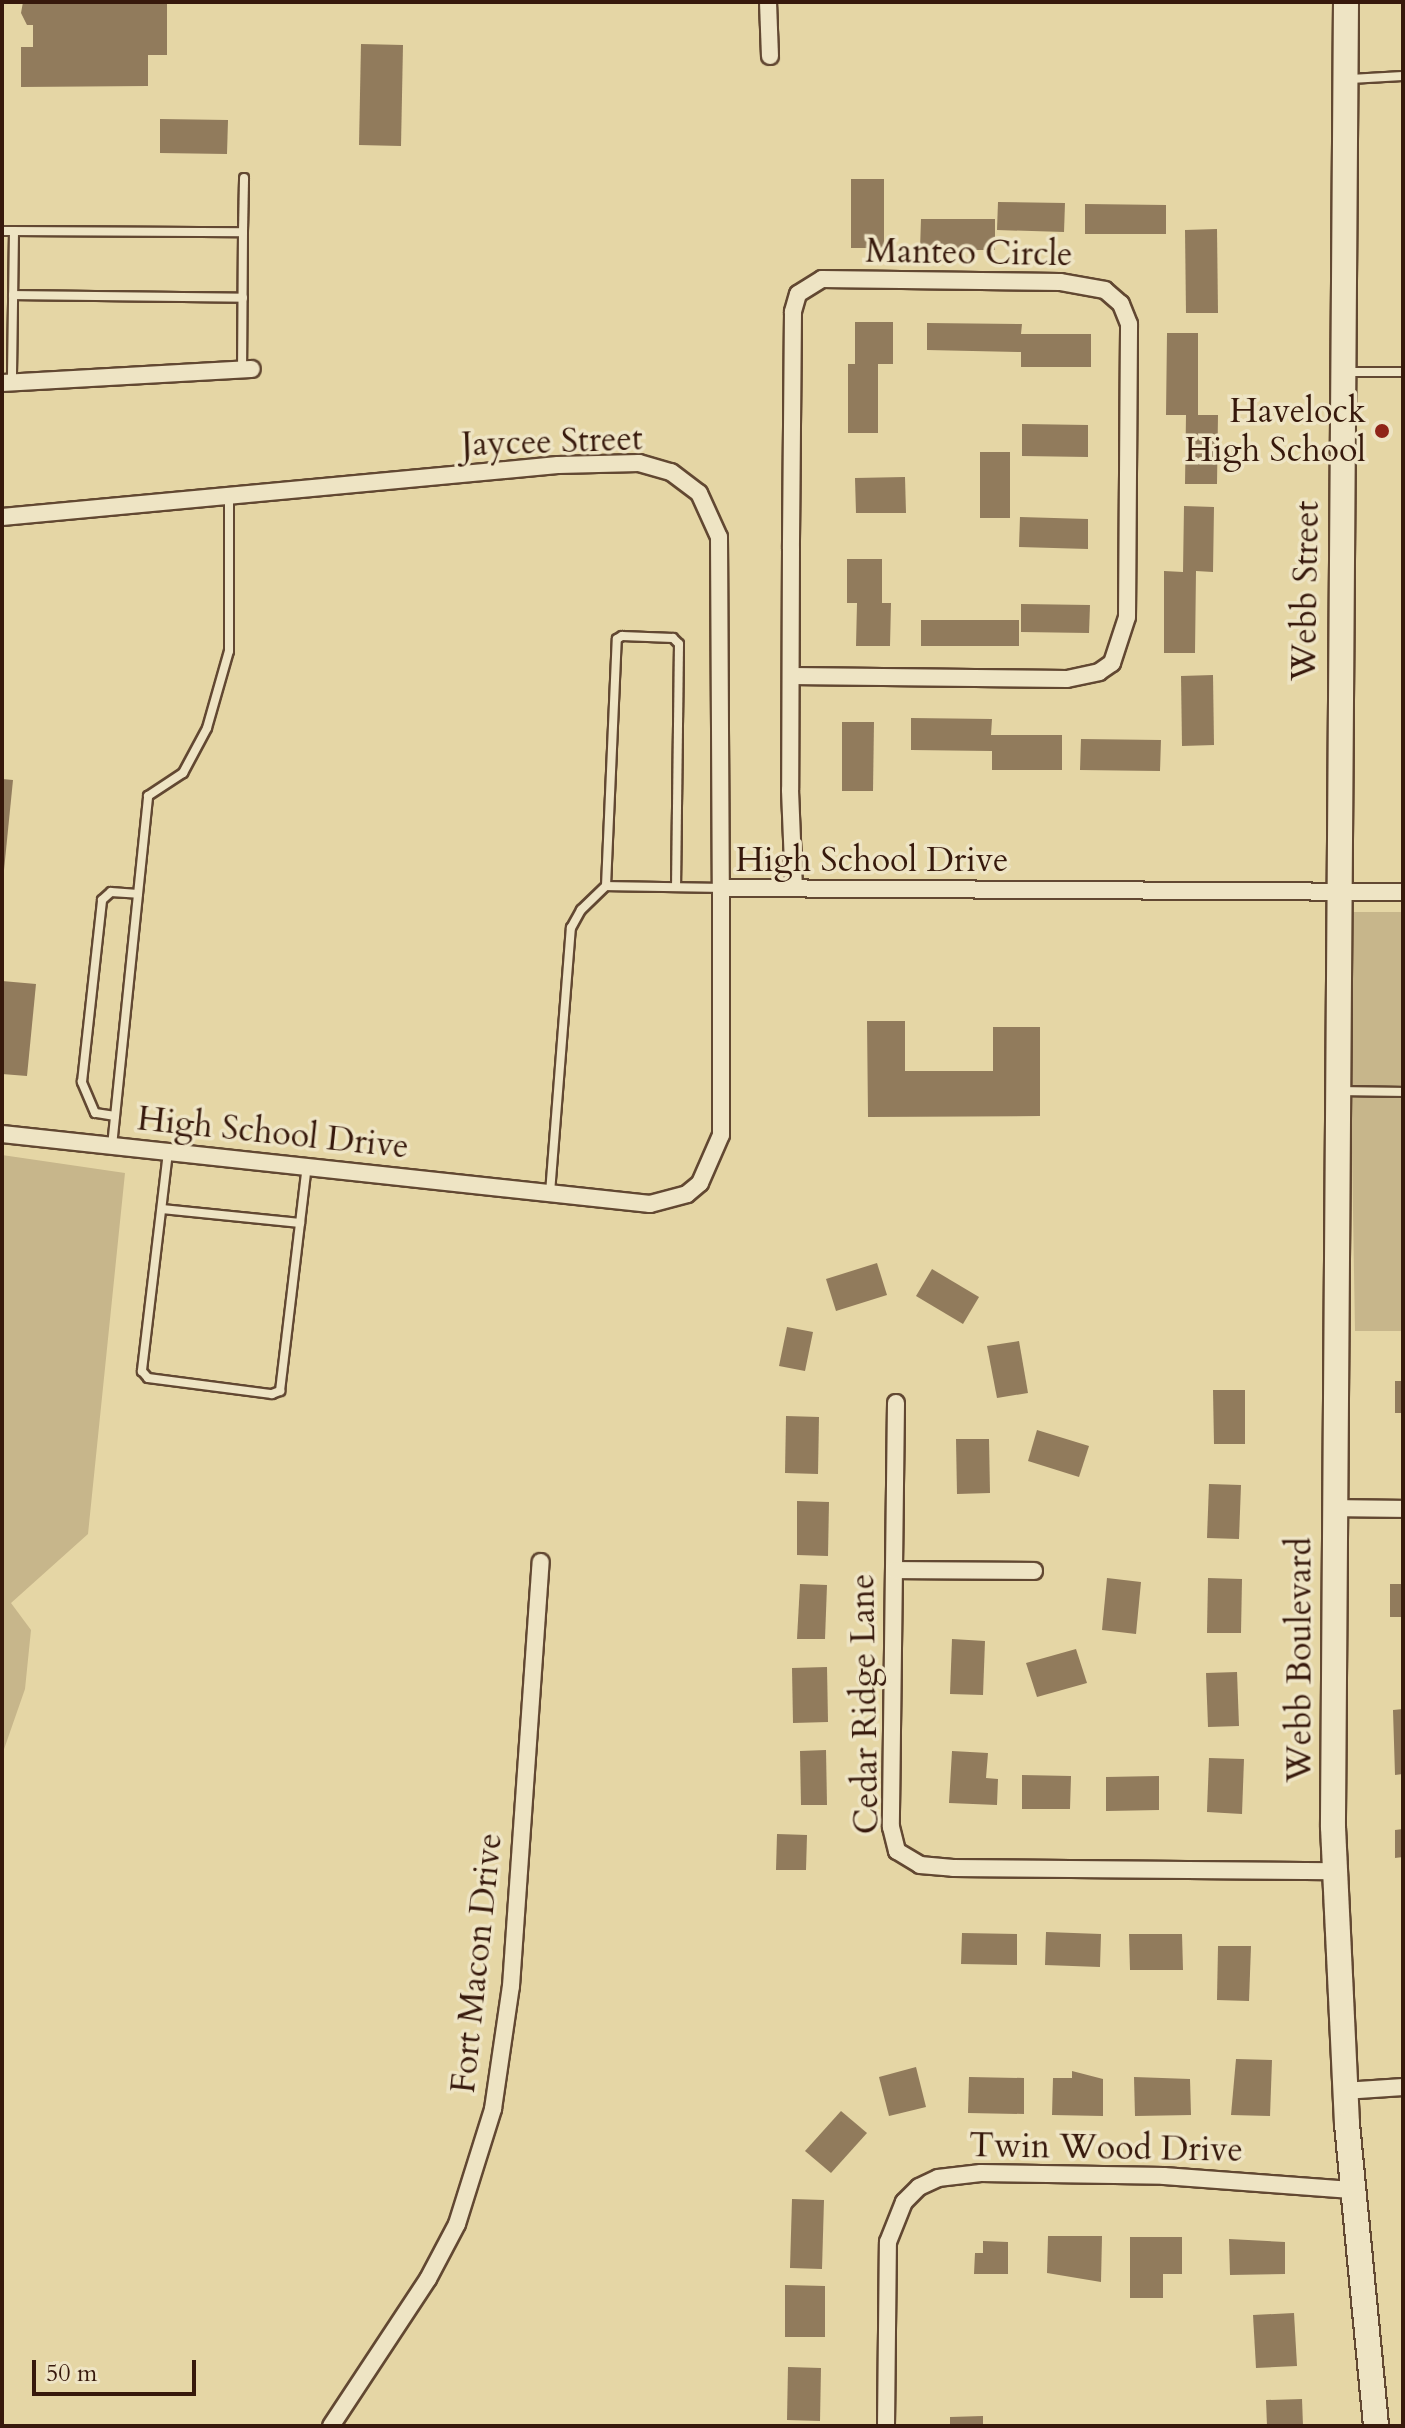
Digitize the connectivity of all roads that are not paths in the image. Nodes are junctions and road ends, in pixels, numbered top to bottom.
1 (768, 2) edge
2 (1346, 2) edge
3 (770, 56) dead end
4 (1403, 76) edge
5 (1345, 79) junction
6 (244, 178) dead end
7 (2, 231) edge
8 (14, 231) junction
9 (243, 232) junction
10 (13, 295) junction
11 (243, 298) junction
12 (247, 369) joint
13 (1342, 372) junction
14 (1403, 372) edge
15 (7, 383) edge
16 (229, 495) junction
17 (2, 517) edge
18 (791, 676) junction
19 (606, 886) junction
20 (676, 887) junction
21 (721, 888) junction
22 (794, 888) junction
23 (1337, 892) junction
24 (1403, 892) edge
25 (138, 894) junction
26 (1336, 1091) junction
27 (1403, 1092) edge
28 (115, 1116) junction
29 (2, 1134) edge
30 (112, 1146) junction
31 (168, 1152) junction
32 (307, 1166) junction
33 (550, 1193) junction
34 (162, 1209) junction
35 (300, 1223) junction
36 (896, 1403) dead end
37 (1334, 1508) junction
38 (1403, 1509) edge
39 (541, 1562) dead end
40 (894, 1570) junction
41 (1034, 1571) dead end
42 (1334, 1871) junction
43 (1403, 2087) edge
44 (1344, 2091) junction
45 (1351, 2190) junction
46 (331, 2426) edge
47 (886, 2426) edge
48 (1376, 2426) edge

1 - 3 street
2 - 5 street, Webb Street
4 - 5 lane
5 - 13 street, Webb Street
6 - 9 lane
7 - 8 lane
8 - 9 lane
8 - 10 lane
9 - 11 lane
10 - 11 lane
10 - 15 lane
11 - 12 lane
12 - 15 street
13 - 14 lane
13 - 23 street, Webb Street
16 - 17 street, Jaycee Street
16 - 21 street, Jaycee Street
16 - 25 lane
18 - 18 street, Manteo Circle
18 - 22 street, Manteo Circle
19 - 20 lane
19 - 20 lane
19 - 33 lane
20 - 21 lane
21 - 22 street, High School Drive
21 - 33 street, High School Drive
22 - 23 street, High School Drive
23 - 24 street, High School Drive
23 - 26 street, Webb Boulevard
25 - 28 lane
25 - 28 lane
26 - 27 lane
26 - 37 street, Webb Boulevard
28 - 30 lane
29 - 30 street, High School Drive
30 - 31 street, High School Drive
31 - 32 street, High School Drive
31 - 34 lane
32 - 33 street, High School Drive
32 - 35 lane
34 - 35 lane
34 - 35 lane
36 - 40 street, Cedar Ridge Lane
37 - 38 street
37 - 42 street, Webb Boulevard
39 - 46 street, Fort Macon Drive
40 - 41 street
40 - 42 street, Cedar Ridge Lane
42 - 44 street, Webb Boulevard
43 - 44 street
44 - 45 street, Webb Boulevard
45 - 47 street, Twin Wood Drive
45 - 48 street, Webb Boulevard

